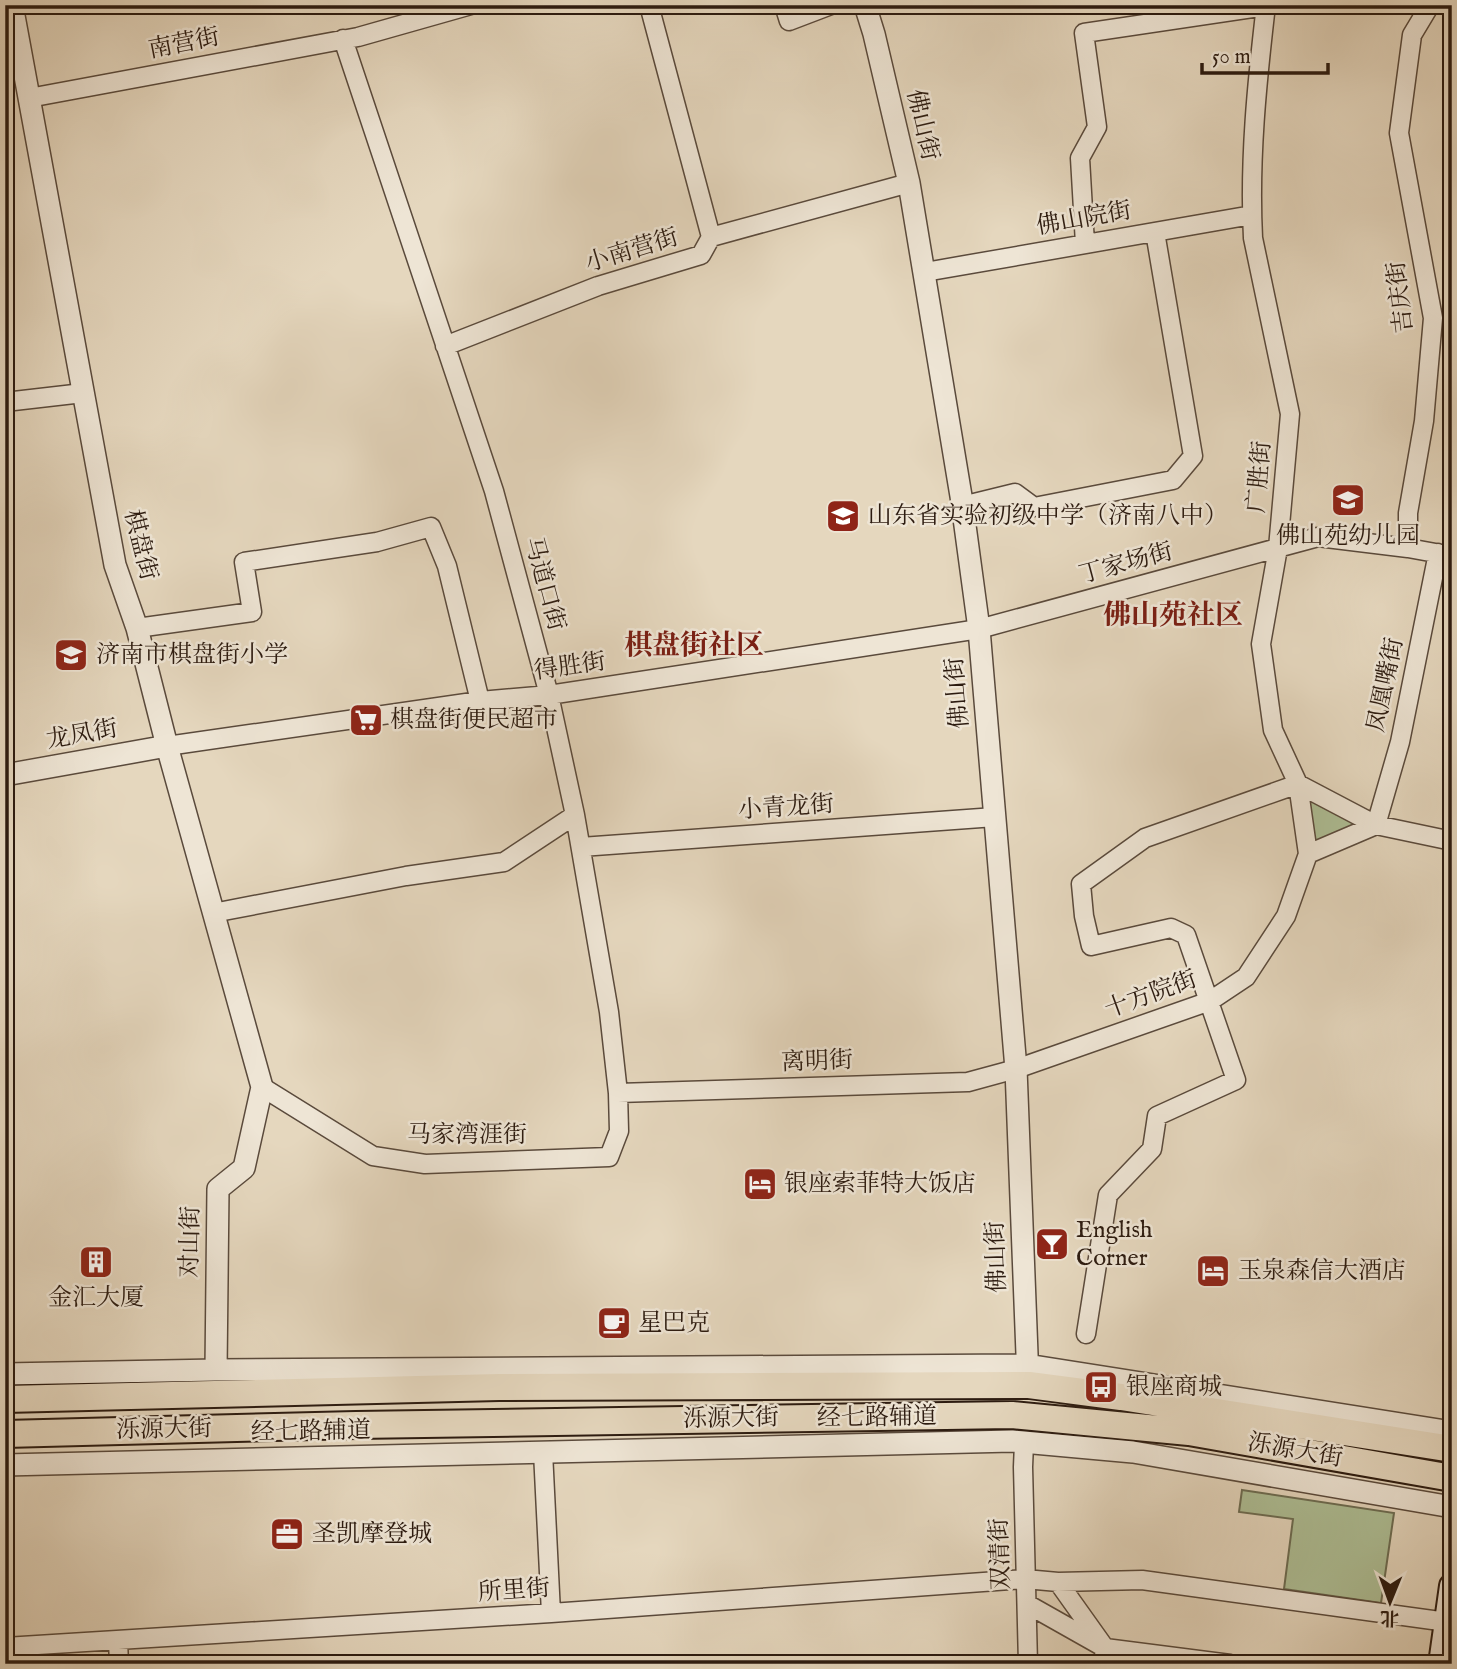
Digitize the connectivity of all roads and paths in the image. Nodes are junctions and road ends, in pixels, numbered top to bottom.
1 (12, 5) edge
2 (471, 5) edge
3 (649, 5) edge
4 (784, 5) edge
5 (831, 5) edge
6 (865, 5) edge
7 (1430, 5) edge
8 (1266, 6) edge
9 (343, 39) junction
10 (29, 98) junction
11 (909, 183) junction
12 (1252, 215) junction
13 (1155, 232) junction
14 (711, 237) junction
15 (1084, 244) junction
16 (925, 272) junction
17 (446, 346) junction
18 (83, 393) junction
19 (5, 402) edge
20 (962, 506) junction
21 (1278, 548) junction
22 (1408, 548) junction
23 (1445, 554) edge
24 (137, 628) junction
25 (979, 629) junction
26 (549, 695) junction
27 (480, 701) junction
28 (167, 746) junction
29 (5, 775) edge
30 (1298, 784) junction
31 (575, 815) junction
32 (995, 817) junction
33 (1376, 825) junction
34 (1452, 841) edge
35 (581, 847) junction
36 (1308, 854) junction
37 (213, 913) junction
38 (1210, 1001) junction
39 (1016, 1069) junction
40 (262, 1087) junction
41 (618, 1093) junction
42 (609, 1157) joint
43 (1086, 1334) dead end
44 (216, 1370) junction
45 (5, 1374) edge
46 (1028, 1375) junction
47 (5, 1399) edge
48 (1452, 1432) edge
49 (5, 1434) edge
50 (1024, 1443) junction
51 (1452, 1449) edge
52 (542, 1452) junction
53 (5, 1465) edge
54 (1452, 1478) edge
55 (1452, 1507) edge
56 (1026, 1579) junction
57 (1059, 1582) junction
58 (1452, 1586) edge
59 (1027, 1604) junction
60 (551, 1613) junction
61 (1447, 1622) junction
62 (118, 1641) junction
63 (5, 1647) edge
64 (1104, 1656) edge
65 (1149, 1659) edge
66 (118, 1664) edge
67 (1028, 1664) edge
68 (1230, 1664) edge
69 (1441, 1664) edge

1 - 10 street, 棋盘街
2 - 9 street, 南营街
3 - 14 street
4 - 5 street
6 - 11 street, 佛山街
7 - 22 street, 吉庆街
8 - 12 street, 广胜街
8 - 15 street
9 - 10 street, 南营街
9 - 17 street, 马道口街
10 - 18 street, 棋盘街
11 - 14 street, 小南营街
11 - 16 street, 佛山街
12 - 13 street, 佛山院街
12 - 21 street, 广胜街
13 - 15 street, 佛山院街
13 - 20 street
14 - 17 street, 小南营街
15 - 16 street, 佛山院街
16 - 20 street, 佛山街
17 - 26 street, 马道口街
18 - 19 street
18 - 24 street, 棋盘街
20 - 25 street, 佛山街
21 - 22 street, 丁家场街
21 - 25 street, 丁家场街
21 - 30 street, 广胜街
22 - 23 street, 丁家场街
23 - 33 street, 凤凰嘴街
24 - 27 street
24 - 28 street, 棋盘街
25 - 26 street, 得胜街
25 - 32 street, 佛山街
26 - 27 street, 得胜街
26 - 31 street, 马道口街
27 - 28 street, 得胜街
28 - 29 street, 龙凤街
28 - 37 street, 棋盘街
30 - 33 street
30 - 36 street, 十方院街
30 - 38 street
31 - 35 street, 马道口街
31 - 37 street
32 - 35 street, 小青龙街
32 - 39 street, 佛山街
33 - 34 street
33 - 36 street
35 - 41 street, 马道口街
36 - 38 street, 十方院街
37 - 40 street, 棋盘街
38 - 39 street, 十方院街
38 - 43 street
39 - 41 street, 离明街
39 - 46 street, 佛山街
40 - 42 street, 马家湾涯街
40 - 44 street, 对山街
41 - 42 street, 马道口街
44 - 45 street, 经七路辅道
44 - 46 street, 经七路辅道
46 - 47 main road, 泺源大街
46 - 48 street, 经七路辅道
46 - 51 main road, 泺源大街
49 - 54 main road, 泺源大街
50 - 52 street, 经七路辅道
50 - 55 street, 经七路辅道
50 - 56 street, 双清街
52 - 53 street, 经七路辅道
52 - 60 street
56 - 57 street, 所里街
56 - 59 street, 双清街
56 - 60 street, 所里街
57 - 61 street, 所里街
57 - 64 street
58 - 61 main road
59 - 64 street
59 - 67 street, 双清街
60 - 62 street, 所里街
61 - 69 main road
62 - 63 street, 所里街
62 - 66 street
64 - 65 street
65 - 68 street

